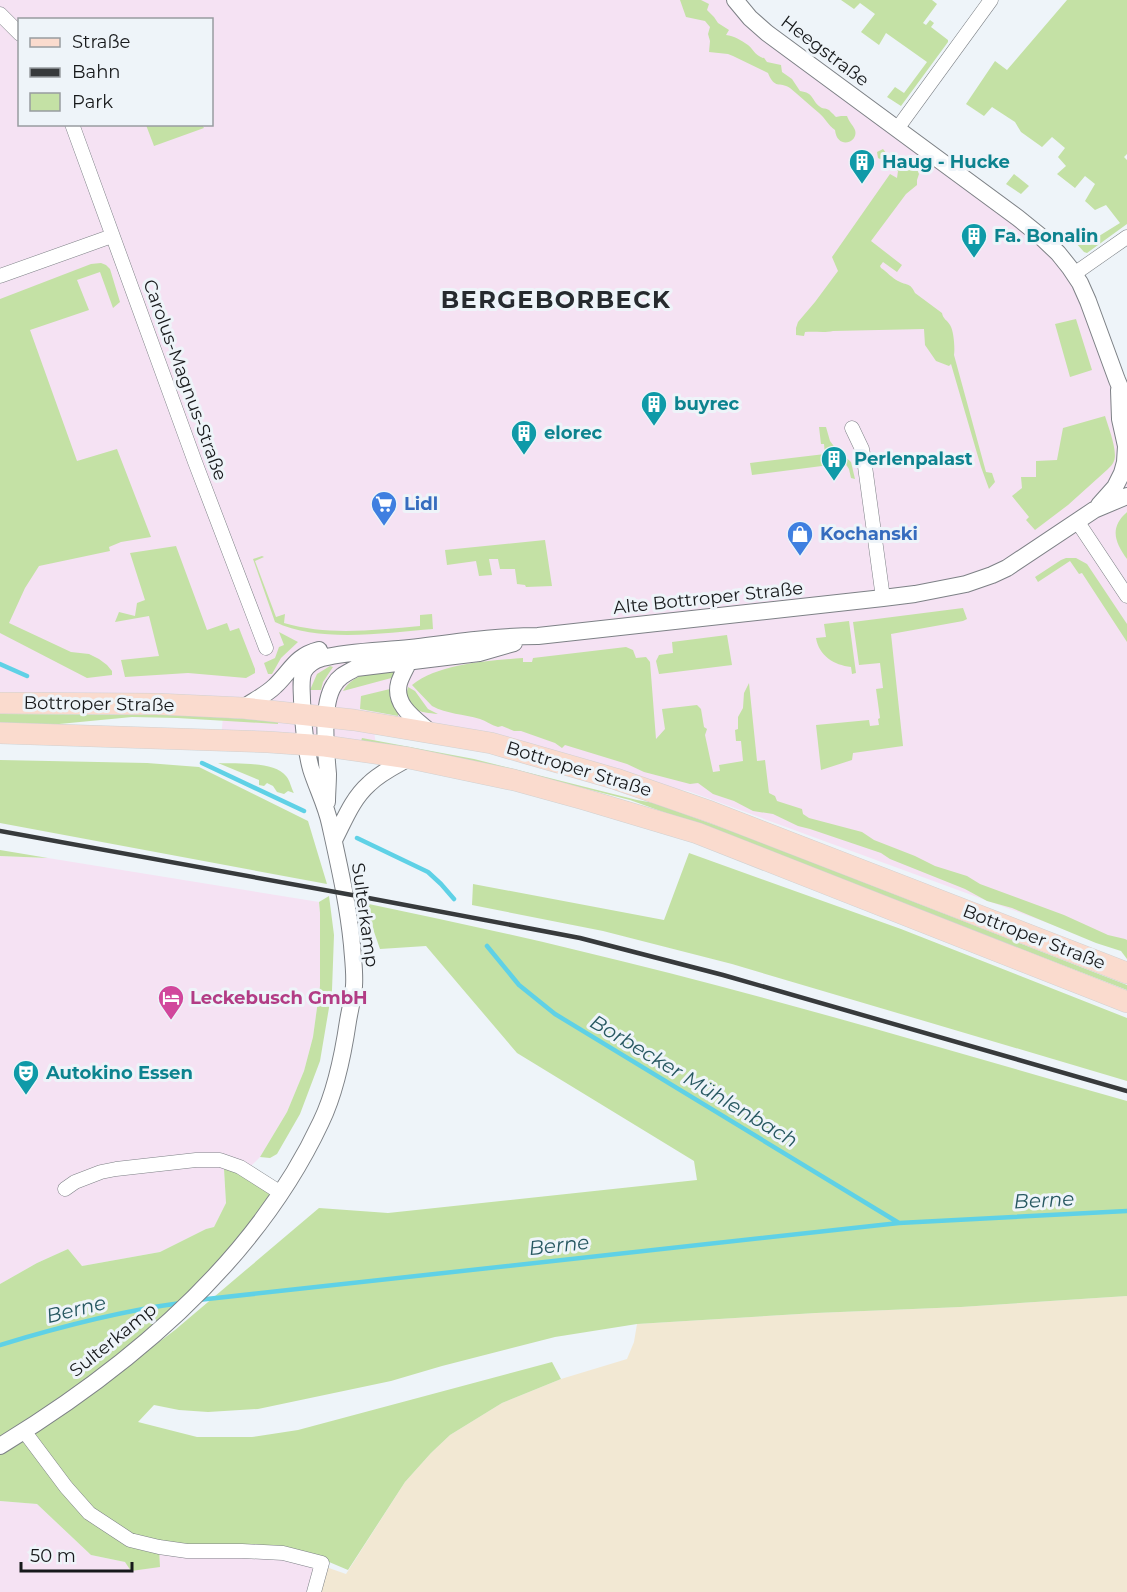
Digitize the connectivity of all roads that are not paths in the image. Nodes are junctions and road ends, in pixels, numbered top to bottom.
1 (735, 0) edge
2 (991, 0) edge
3 (0, 14) edge
4 (18, 32) edge
5 (73, 126) edge
6 (897, 129) junction
7 (112, 236) junction
8 (1127, 237) edge
9 (1074, 274) junction
10 (0, 276) edge
11 (1119, 385) junction
12 (1127, 403) edge
13 (852, 428) dead end
14 (1123, 486) edge
15 (1077, 521) junction
16 (1127, 596) edge
17 (883, 598) junction
18 (538, 636) junction
19 (266, 648) dead end
20 (346, 654) junction
21 (409, 662) junction
22 (0, 703) edge
23 (243, 708) junction
24 (303, 714) junction
25 (326, 718) junction
26 (0, 733) edge
27 (431, 733) junction
28 (315, 745) junction
29 (409, 758) junction
30 (334, 840) junction
31 (1127, 973) edge
32 (1127, 1002) edge
33 (65, 1189) dead end
34 (281, 1193) junction
35 (24, 1431) junction
36 (0, 1446) edge
37 (314, 1592) edge

1 - 6 street, Heegstraße
2 - 6 street
3 - 4 street
5 - 7 street, Carolus-Magnus-Straße
6 - 9 street, Heegstraße
7 - 10 street
7 - 19 street, Carolus-Magnus-Straße
8 - 9 street
9 - 11 street, Heegstraße
11 - 12 street, Heegstraße
11 - 14 street, Heegstraße
13 - 17 street
14 - 15 street, Alte Bottroper Straße
15 - 16 street
15 - 17 street, Alte Bottroper Straße
17 - 18 street, Alte Bottroper Straße
18 - 20 street, Alte Bottroper Straße
18 - 21 street, Alte Bottroper Straße
20 - 23 street, Alte Bottroper Straße
20 - 24 street, Alte Bottroper Straße
21 - 25 street, Alte Bottroper Straße
21 - 27 street
22 - 23 main road, Bottroper Straße
23 - 24 main road, Bottroper Straße
24 - 25 main road, Bottroper Straße
24 - 28 street, Sulterkamp
25 - 27 main road, Bottroper Straße
25 - 28 street, Sulterkamp
26 - 28 main road, Bottroper Straße
27 - 31 main road, Bottroper Straße
28 - 29 main road, Bottroper Straße
28 - 30 street, Sulterkamp
29 - 30 street
29 - 32 main road, Bottroper Straße
30 - 34 street, Sulterkamp
33 - 34 street
34 - 35 street, Sulterkamp
35 - 36 street, Sulterkamp
35 - 37 street

